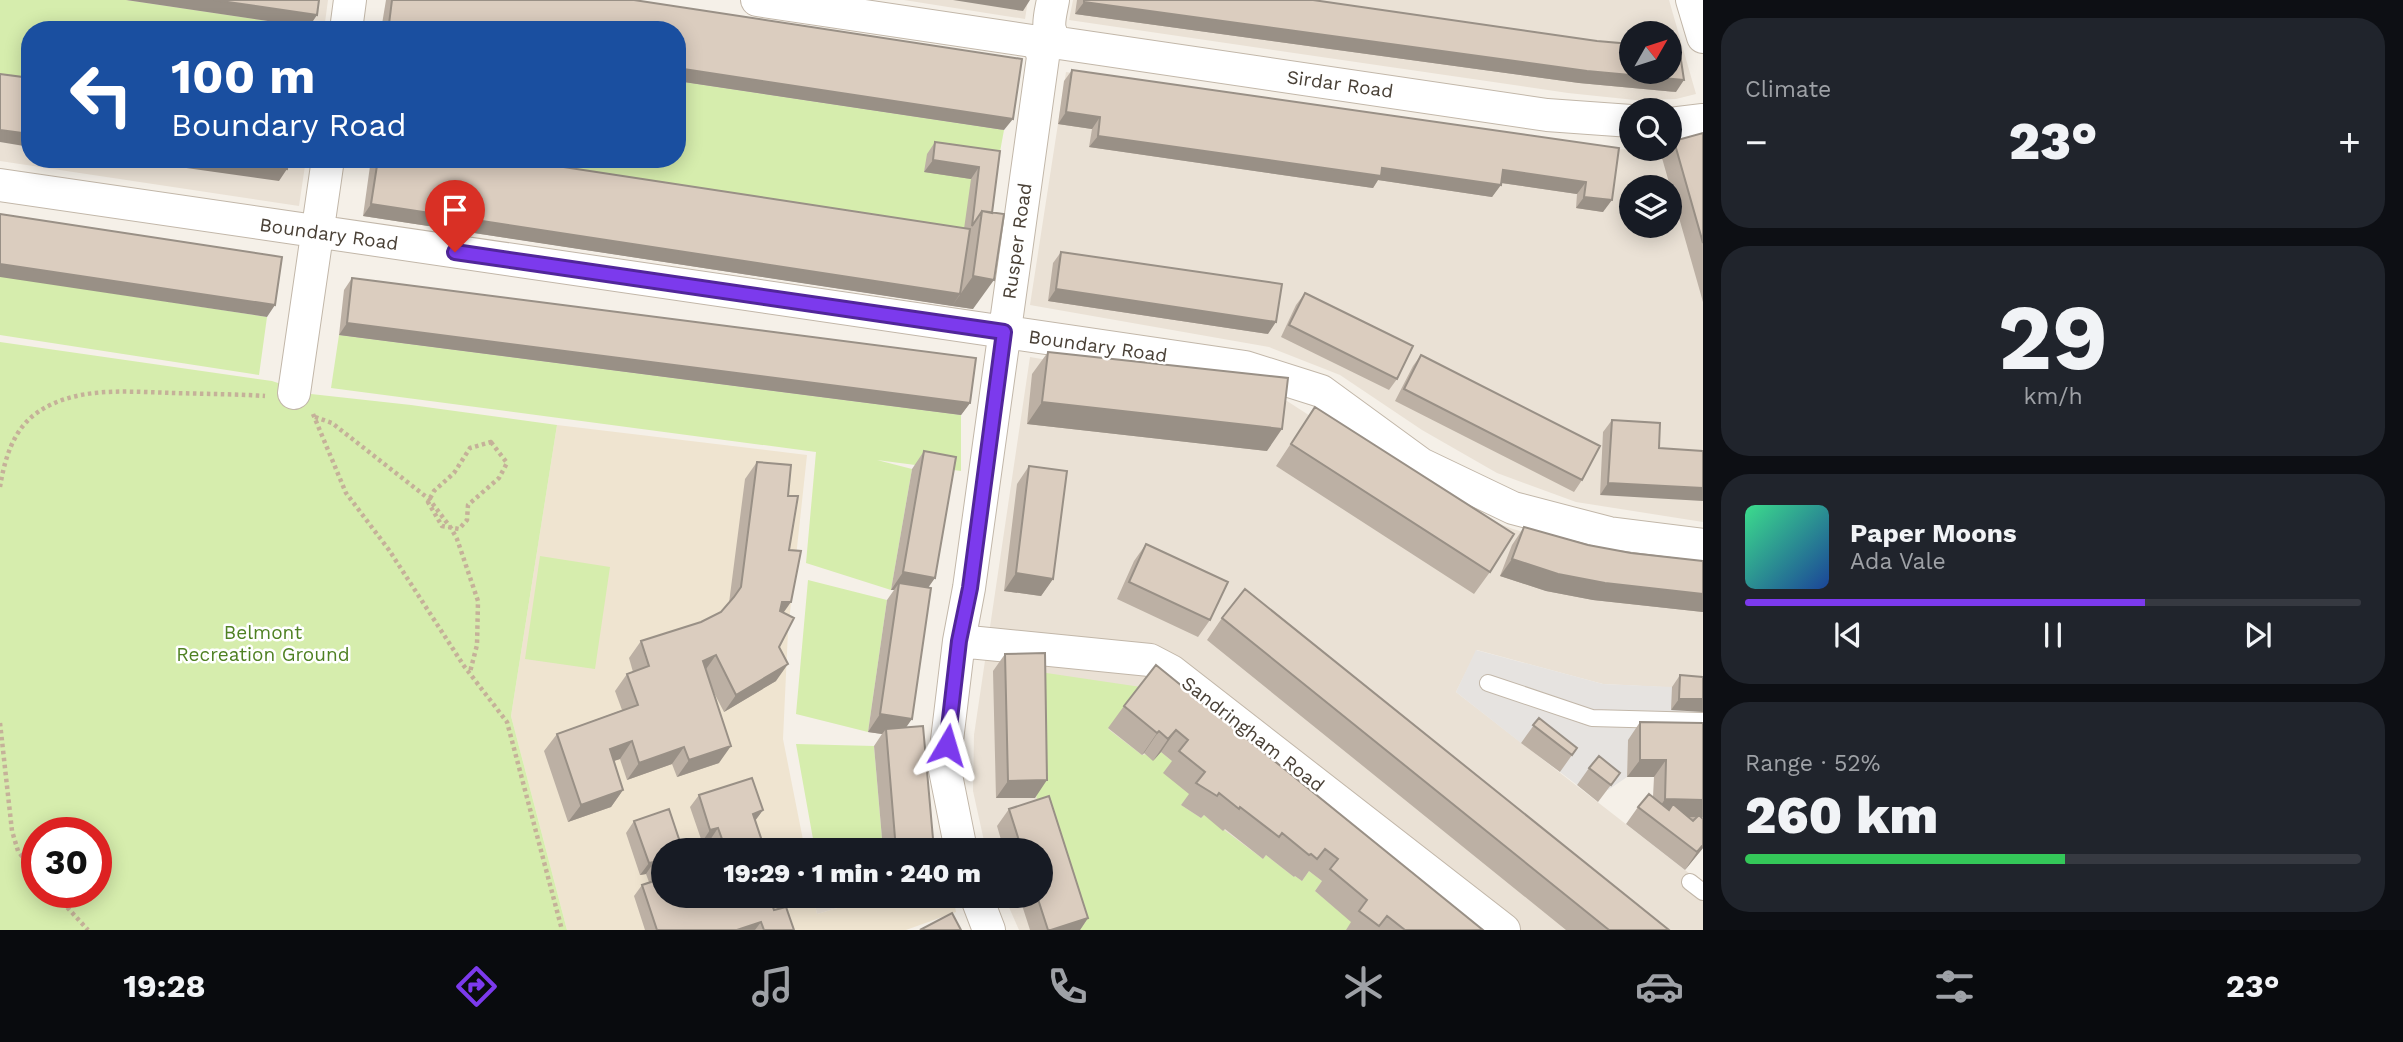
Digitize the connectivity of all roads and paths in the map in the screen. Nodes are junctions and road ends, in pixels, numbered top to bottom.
1 (350, 0) edge
2 (757, 0) edge
3 (1053, 0) edge
4 (1692, 0) edge
5 (347, 21) edge
6 (1703, 37) edge
7 (1046, 42) junction
8 (1619, 120) edge
9 (1703, 120) edge
10 (1682, 123) edge
11 (327, 168) edge
12 (0, 185) edge
13 (318, 232) junction
14 (1004, 332) junction
15 (305, 404) junction
16 (0, 487) edge
17 (429, 499) junction
18 (451, 528) junction
19 (1703, 545) edge
20 (959, 641) junction
21 (470, 673) junction
22 (1488, 683) dead end
23 (1703, 721) edge
24 (0, 723) edge
25 (959, 838) edge
26 (21, 855) edge
27 (67, 908) edge
28 (981, 908) edge
29 (88, 930) edge
30 (562, 930) edge
31 (989, 930) edge
32 (1504, 930) edge

1 - 5 street
2 - 7 street, Sirdar Road
3 - 7 street, Rusper Road
4 - 6 street
7 - 8 street, Sirdar Road
7 - 14 street, Rusper Road
9 - 10 street
11 - 13 street
12 - 13 street, Boundary Road
13 - 14 street, Boundary Road
13 - 15 street
14 - 19 street, Boundary Road
14 - 20 street, Rusper Road
15 - 16 path
15 - 17 path
15 - 21 path
17 - 18 path
17 - 18 path
18 - 21 path
20 - 25 street, Rusper Road
20 - 32 street, Sandringham Road
21 - 30 path
22 - 23 lane
24 - 26 path
27 - 29 path
28 - 31 street

